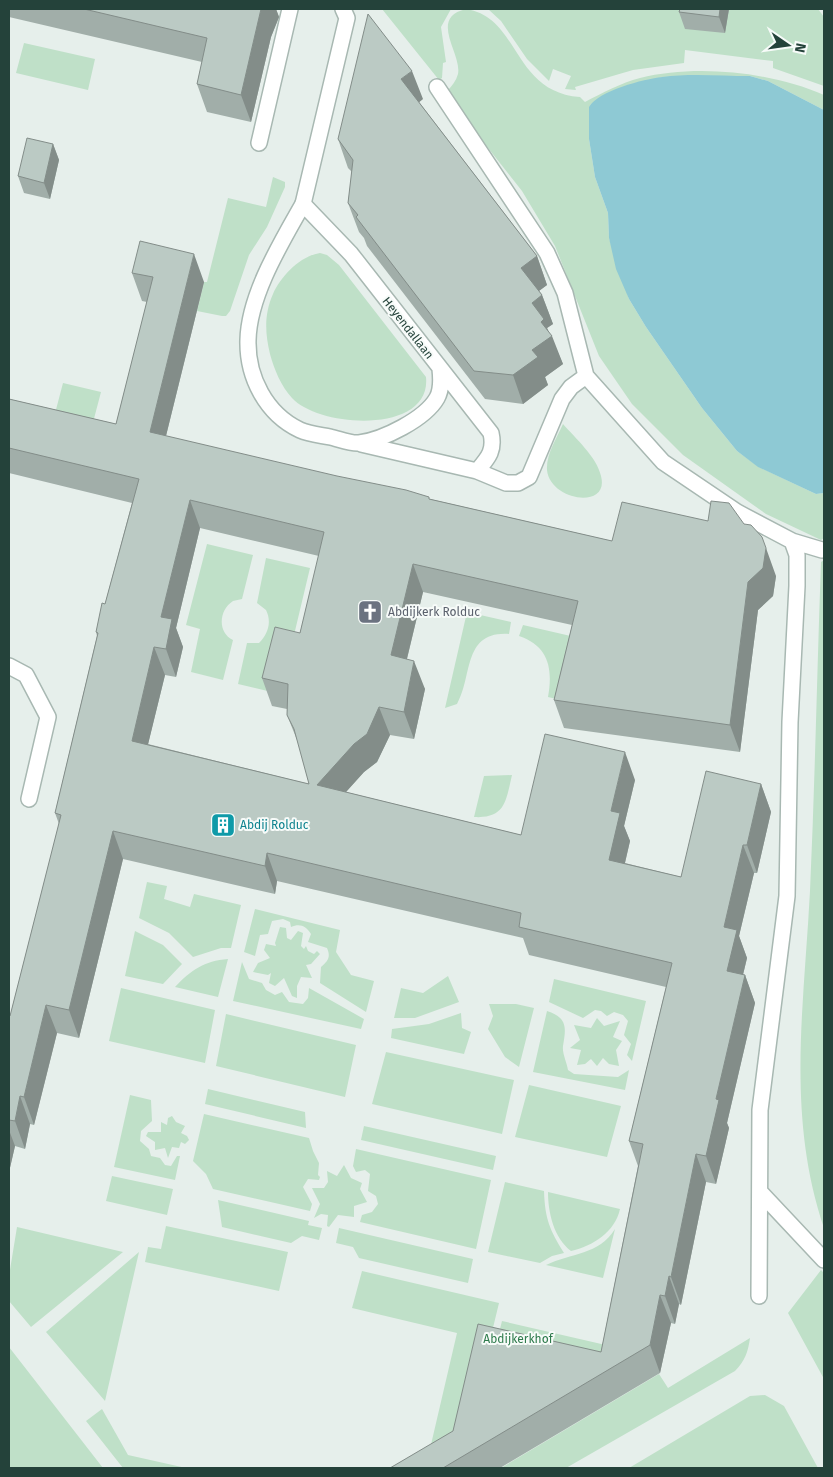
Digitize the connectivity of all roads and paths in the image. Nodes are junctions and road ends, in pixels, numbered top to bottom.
1 (290, 9) edge
2 (343, 9) edge
3 (437, 87) dead end
4 (259, 143) dead end
5 (303, 204) junction
6 (440, 369) junction
7 (586, 376) junction
8 (358, 443) junction
9 (477, 471) junction
10 (792, 541) junction
11 (822, 550) dead end
12 (9, 666) edge
13 (30, 799) dead end
14 (761, 1193) junction
15 (824, 1260) edge
16 (759, 1296) dead end

1 - 4 street
2 - 5 street, Heyendallaan
3 - 7 street
5 - 6 street, Heyendallaan
5 - 8 street, Heyendallaan
6 - 8 street, Heyendallaan
6 - 9 street
7 - 9 street
7 - 10 street
8 - 9 street
10 - 11 street
10 - 14 street
12 - 13 street
14 - 15 street
14 - 16 street

